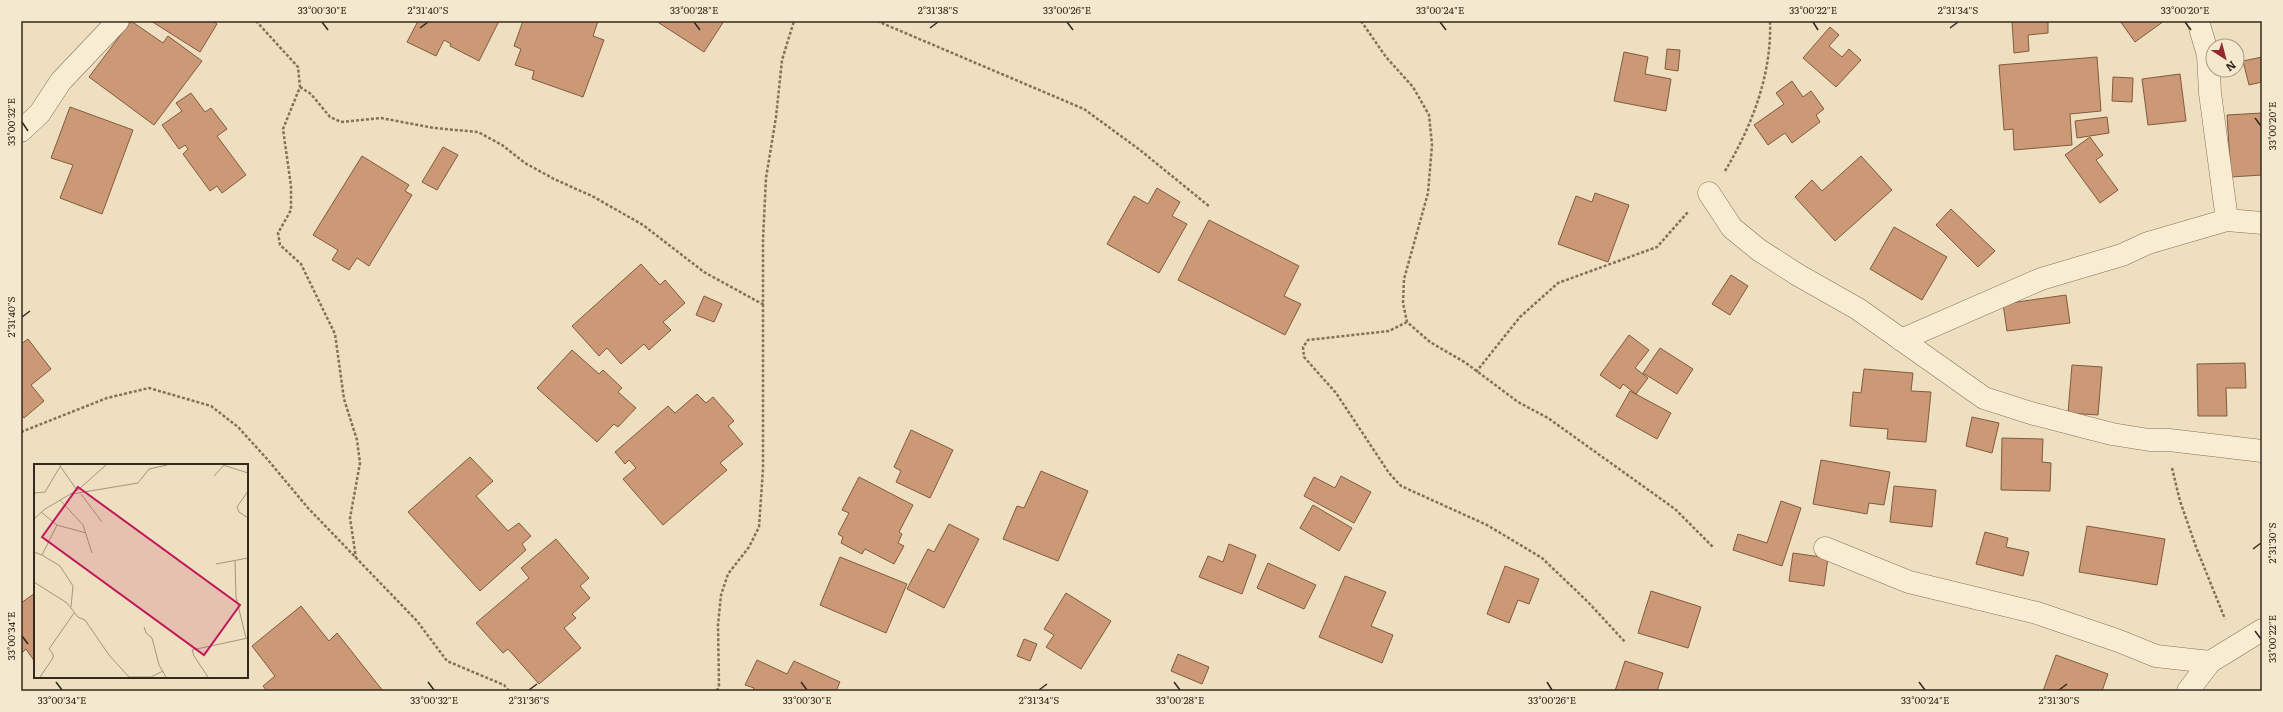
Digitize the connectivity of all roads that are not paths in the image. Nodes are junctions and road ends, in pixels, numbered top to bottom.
1 (118, 21) edge
2 (2198, 21) edge
3 (21, 131) edge
4 (1710, 193) road end
5 (2226, 220) junction
6 (2262, 223) edge
7 (1900, 340) junction
8 (2262, 451) edge
9 (1825, 548) dead end
10 (2262, 630) edge
11 (2210, 662) junction
12 (2188, 691) edge

1 - 3 street
2 - 5 street
4 - 7 street
5 - 6 street
5 - 7 street
7 - 8 street
9 - 11 street
10 - 11 street
11 - 12 street

